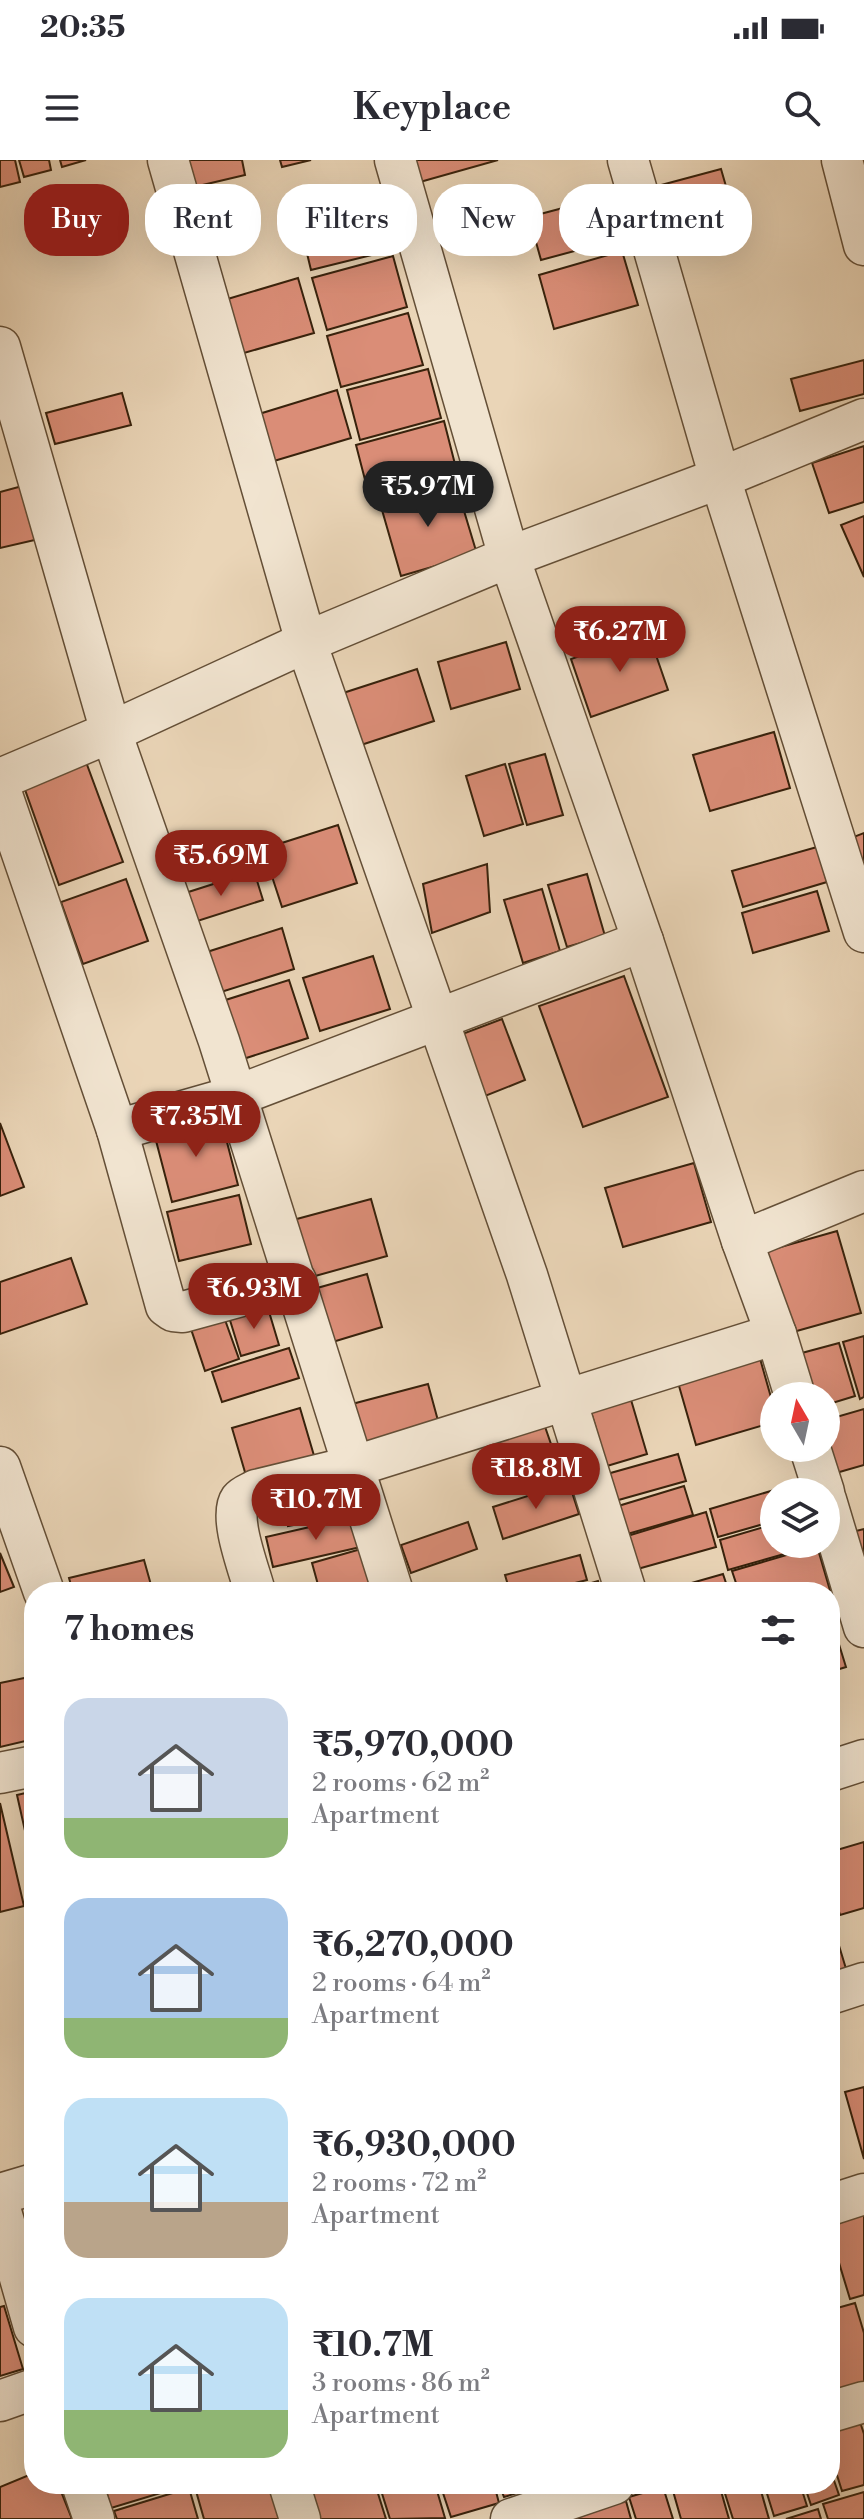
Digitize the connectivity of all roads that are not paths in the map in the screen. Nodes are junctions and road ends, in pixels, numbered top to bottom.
1 (168, 160) edge
2 (395, 160) edge
3 (628, 160) edge
4 (842, 160) edge
5 (864, 245) edge
6 (0, 347) edge
7 (864, 419) edge
8 (720, 478) junction
9 (509, 557) junction
10 (306, 642) junction
11 (111, 732) junction
12 (0, 779) edge
13 (0, 789) edge
14 (864, 932) edge
15 (643, 941) junction
16 (439, 1018) junction
17 (236, 1096) junction
18 (117, 1130) junction
19 (864, 1191) edge
20 (742, 1241) junction
21 (296, 1281) junction
22 (776, 1334) junction
23 (791, 1382) edge
24 (568, 1401) junction
25 (355, 1466) junction
26 (0, 1467) edge
27 (840, 1547) edge
28 (40, 1582) edge
29 (252, 1582) edge
30 (390, 1582) edge
31 (623, 1582) edge
32 (864, 1627) edge
33 (864, 1760) edge
34 (24, 1768) edge
35 (840, 1768) edge
36 (0, 1773) edge
37 (864, 1983) edge
38 (840, 1991) edge
39 (24, 2187) edge
40 (0, 2194) edge
41 (864, 2194) edge
42 (840, 2202) edge
43 (0, 2208) edge
44 (24, 2292) edge
45 (24, 2393) edge
46 (0, 2401) edge
47 (864, 2402) edge
48 (840, 2409) edge
49 (85, 2494) edge
50 (292, 2494) edge
51 (585, 2494) edge
52 (94, 2519) edge
53 (300, 2519) edge
54 (511, 2519) edge

1 - 10 street
2 - 9 street
3 - 8 street
4 - 5 street
6 - 11 street
7 - 8 street
8 - 9 street
8 - 14 street
9 - 10 street
9 - 15 street
10 - 11 street
10 - 16 street
11 - 12 street
11 - 17 street
13 - 18 street
15 - 16 street
15 - 20 street
16 - 17 street
16 - 24 street
17 - 18 street
17 - 21 street
18 - 21 street
19 - 20 street
20 - 22 street
21 - 25 street
22 - 23 street
22 - 24 street
24 - 25 street
24 - 31 street
25 - 29 street
25 - 30 street
26 - 28 street
27 - 32 street
33 - 35 street
34 - 36 street
37 - 38 street
39 - 40 street
41 - 42 street
43 - 44 street
45 - 46 street
47 - 48 street
49 - 52 street
50 - 53 street
51 - 54 street

